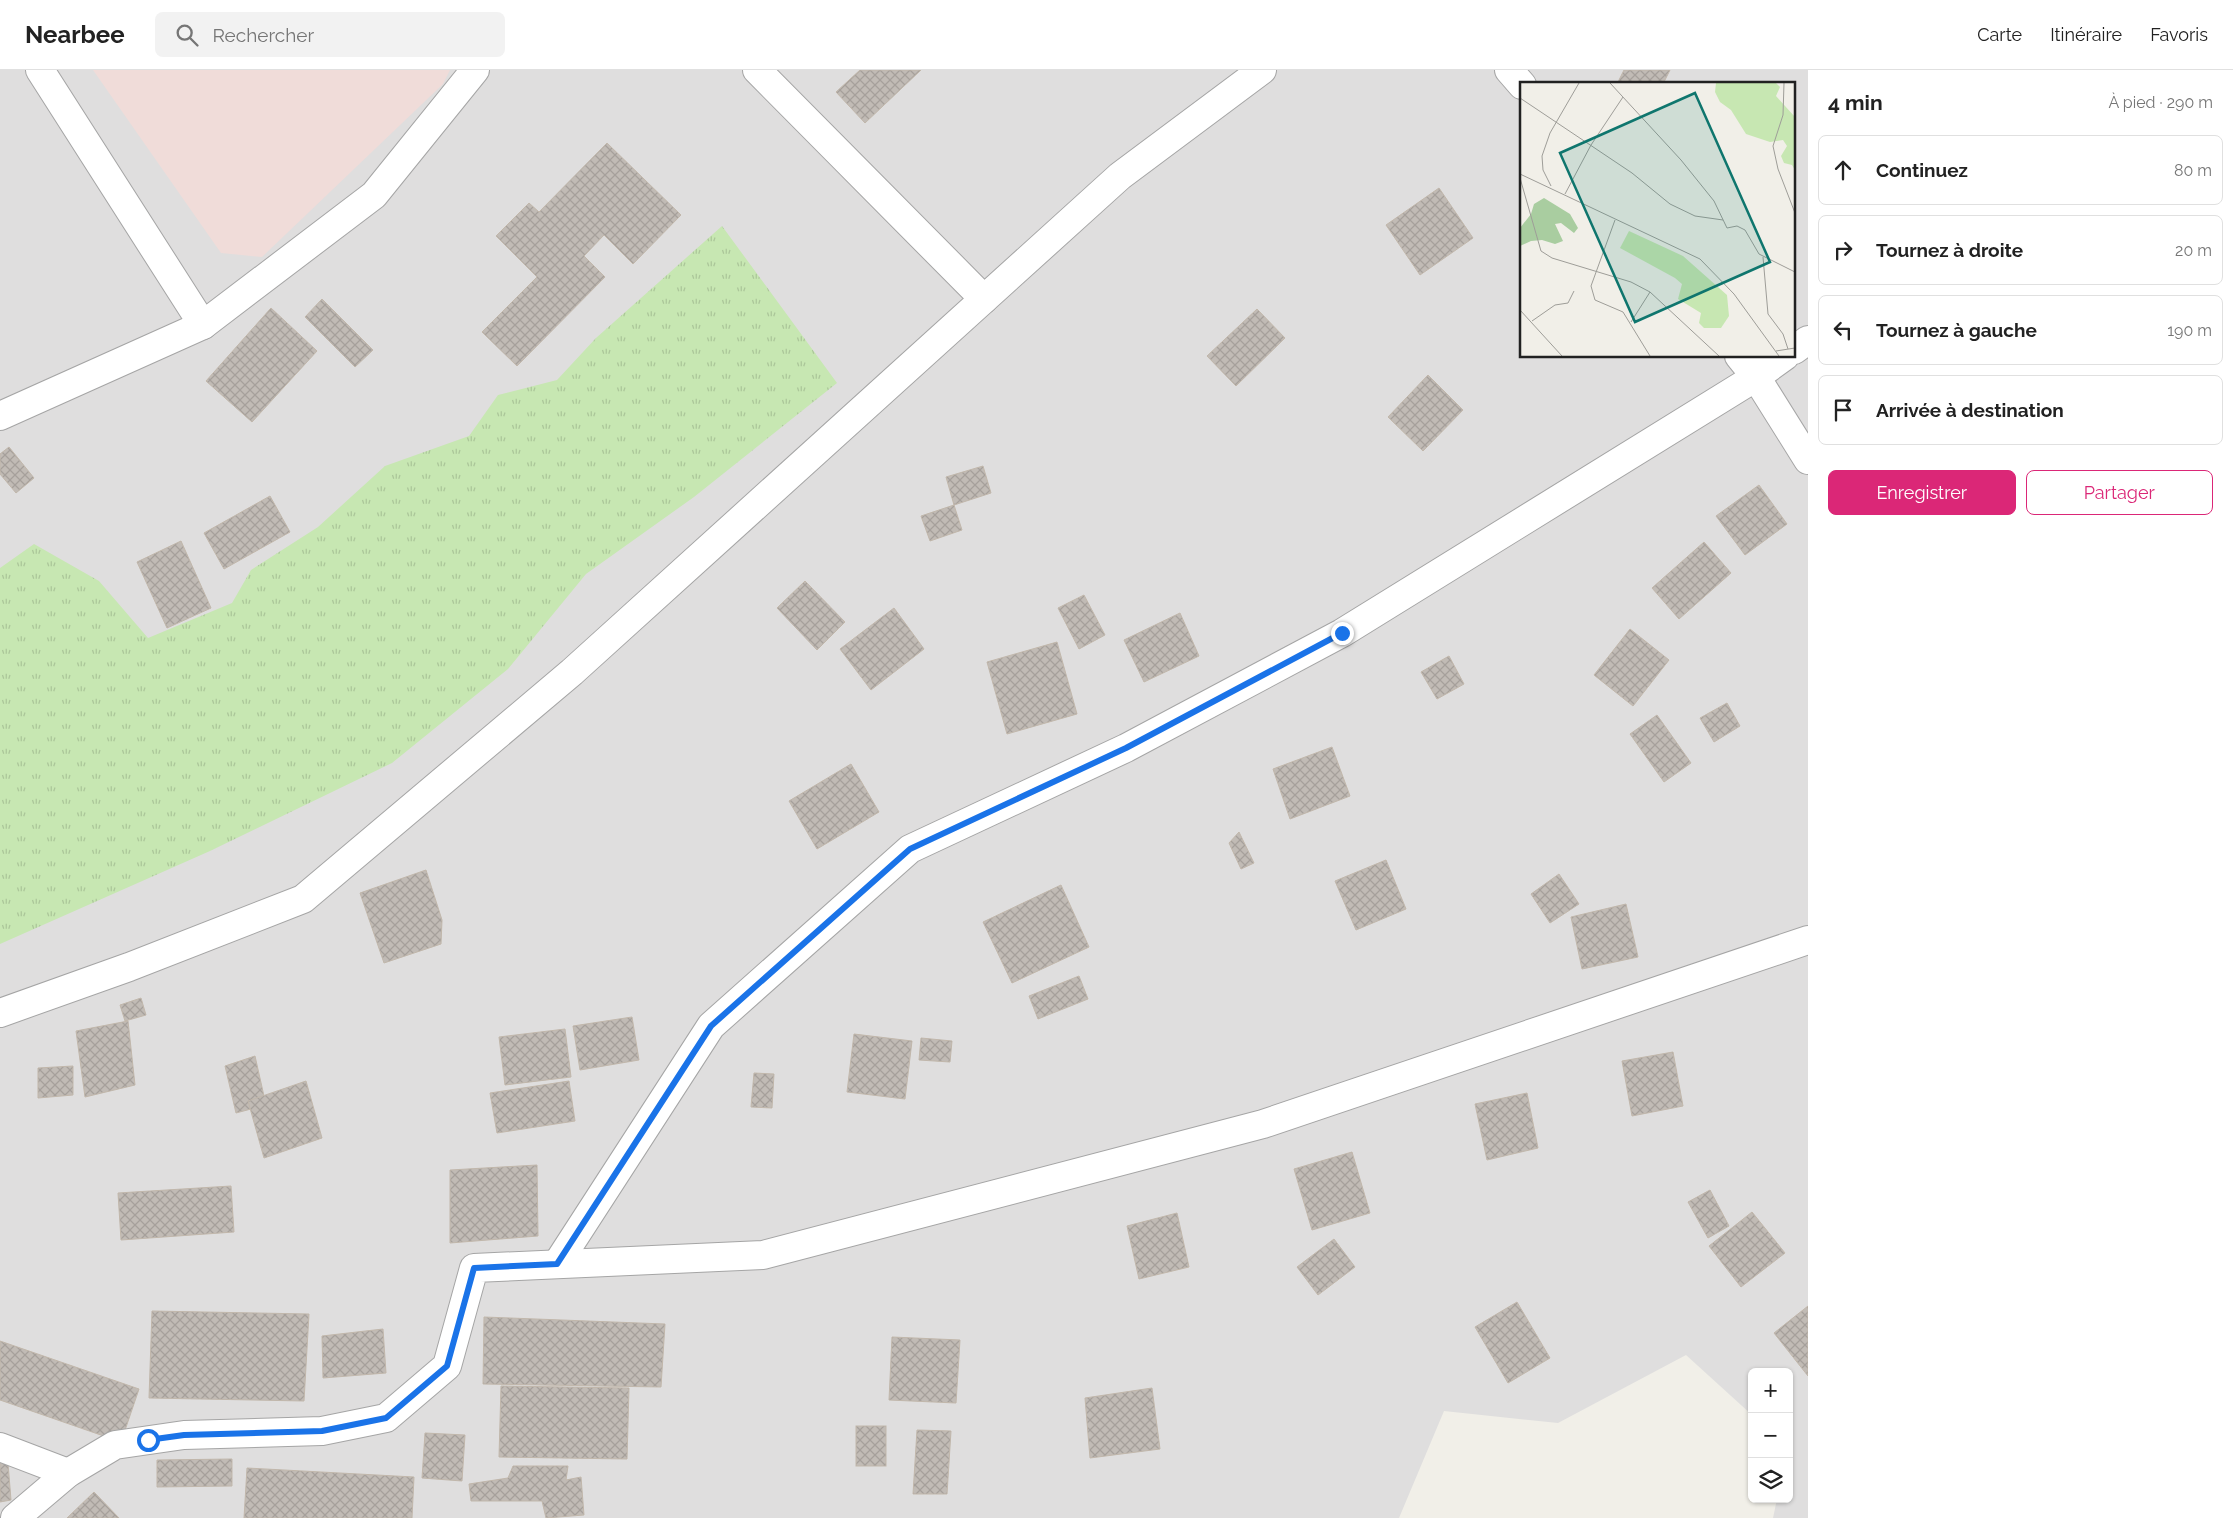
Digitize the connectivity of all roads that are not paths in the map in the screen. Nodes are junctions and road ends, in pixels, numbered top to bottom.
1 (40, 70) edge
2 (475, 70) edge
3 (757, 70) edge
4 (1262, 70) edge
5 (1509, 70) edge
6 (1520, 84) edge
7 (984, 299) junction
8 (203, 325) junction
9 (1808, 340) edge
10 (1796, 349) edge
11 (1778, 358) edge
12 (1748, 367) edge
13 (0, 416) edge
14 (1808, 460) edge
15 (1808, 940) edge
16 (0, 1013) edge
17 (557, 1264) junction
18 (0, 1447) edge
19 (68, 1472) junction
20 (15, 1518) edge

1 - 8 street
2 - 8 street
3 - 7 street
4 - 7 street
5 - 6 street
7 - 16 street
8 - 13 street
9 - 10 street
11 - 12 street
12 - 14 street
12 - 17 street
15 - 17 street
17 - 19 street
18 - 19 street
19 - 20 street

